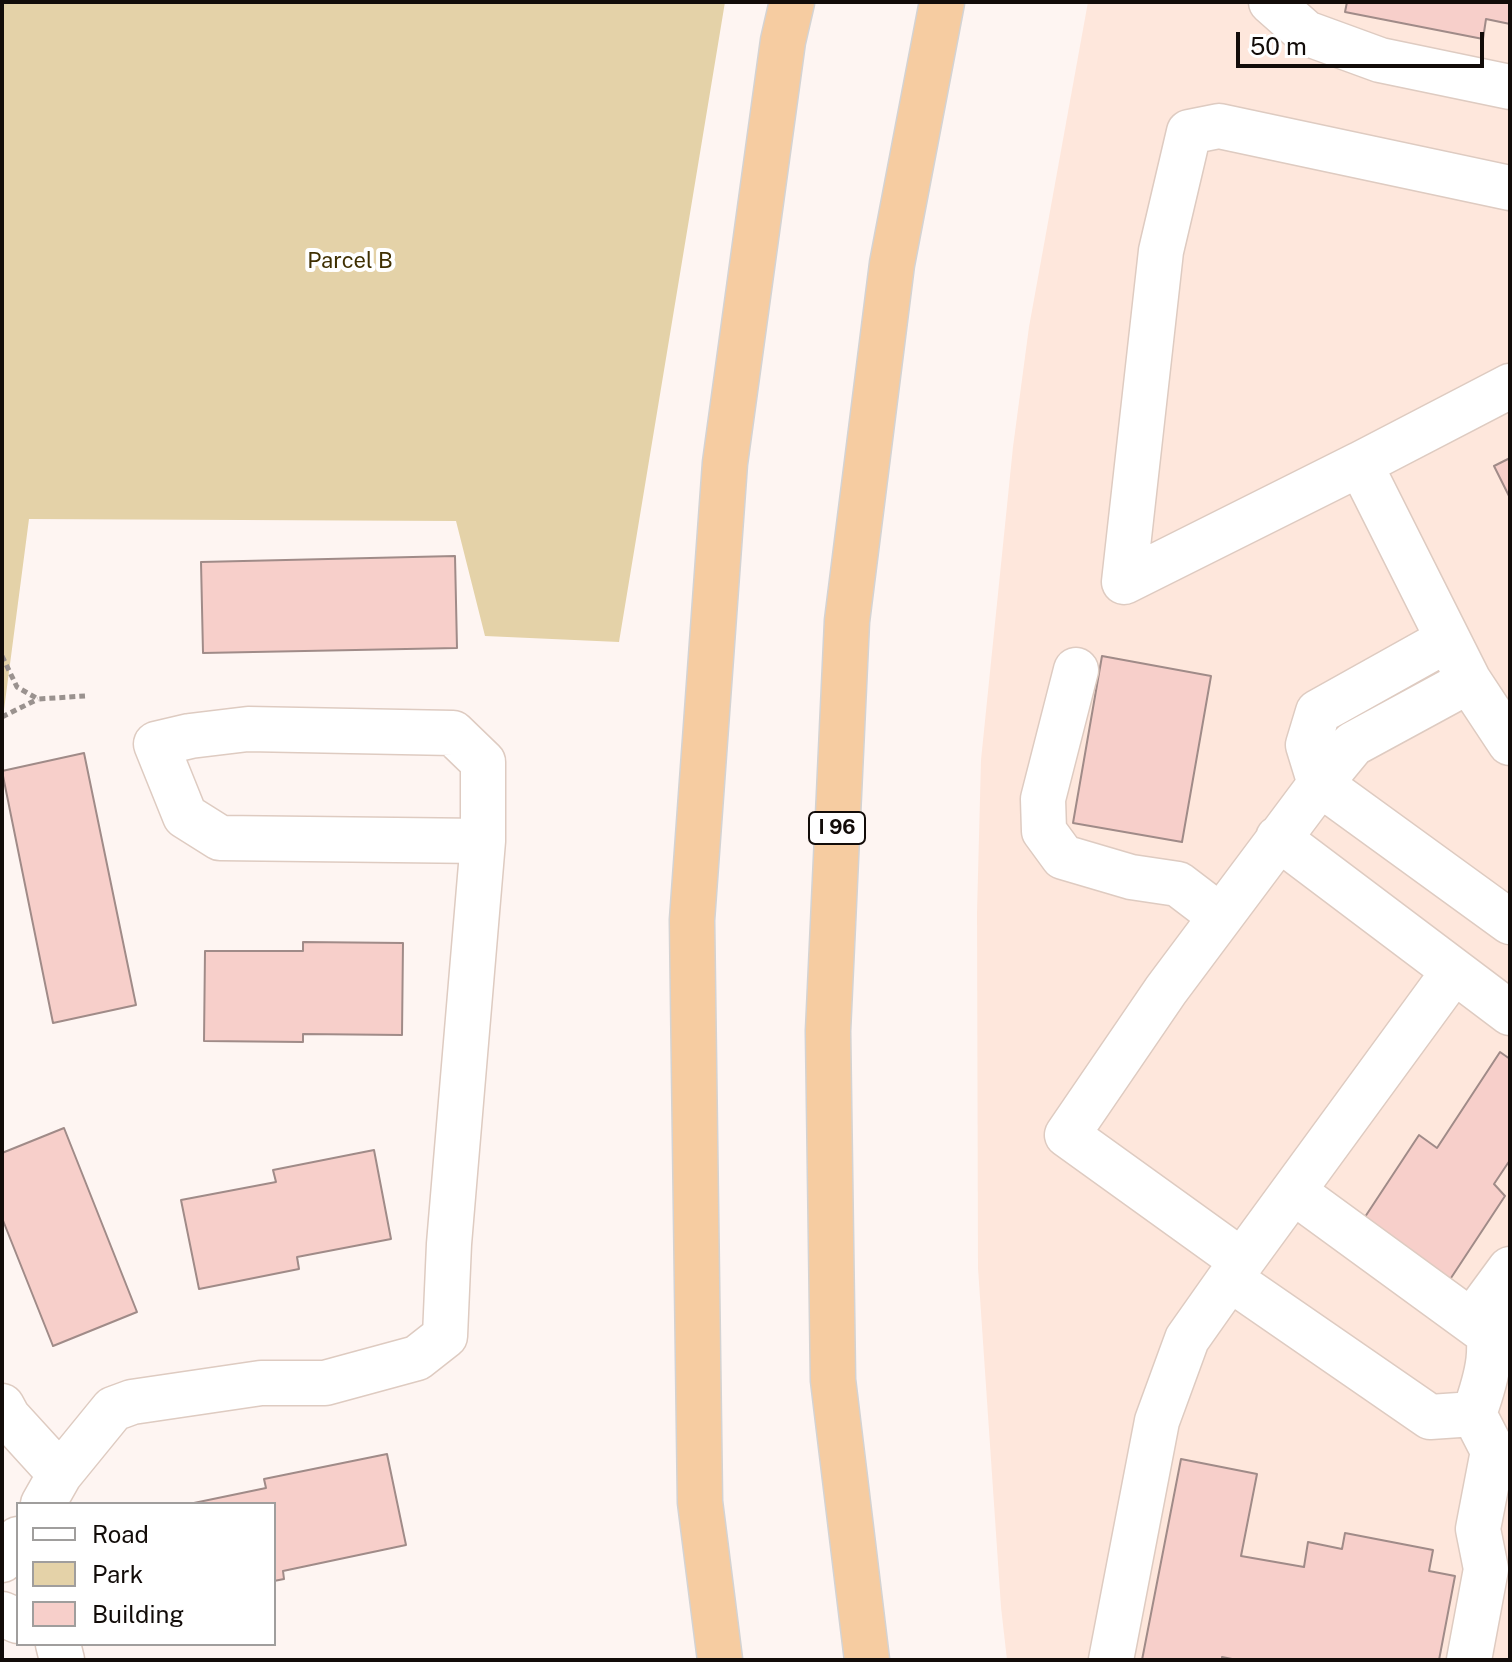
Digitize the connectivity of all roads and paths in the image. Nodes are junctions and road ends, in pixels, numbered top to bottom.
1 (792, 2) edge
2 (942, 2) edge
3 (1271, 2) edge
4 (1510, 87) edge
5 (1510, 188) edge
6 (1510, 386) edge
7 (1360, 464) junction
8 (1447, 640) junction
9 (2, 656) edge
10 (1076, 670) dead end
11 (1469, 681) junction
12 (85, 696) dead end
13 (38, 699) junction
14 (2, 717) edge
15 (1510, 743) edge
16 (1320, 784) junction
17 (1278, 838) junction
18 (483, 841) junction
19 (1220, 916) junction
20 (1510, 922) edge
21 (1454, 971) junction
22 (1510, 1013) edge
23 (1294, 1192) junction
24 (1510, 1269) edge
25 (1236, 1270) junction
26 (1500, 1346) edge
27 (2, 1406) edge
28 (1474, 1414) junction
29 (52, 1489) edge
30 (16, 1542) edge
31 (2, 1560) edge
32 (1484, 1647) edge
33 (720, 1660) edge
34 (867, 1660) edge
35 (1111, 1660) edge

1 - 33 highway
2 - 34 highway, I 96
3 - 4 street
5 - 7 street
6 - 7 street
7 - 8 street
8 - 11 street
8 - 16 street
9 - 13 path
10 - 19 street
11 - 15 street
11 - 16 street
12 - 13 path
13 - 14 path
16 - 17 street
16 - 20 street
17 - 19 street
17 - 21 street
18 - 18 street
18 - 29 street
19 - 25 street
21 - 22 street
21 - 23 street
23 - 25 street
23 - 26 street
24 - 26 street
25 - 28 street
25 - 35 street
26 - 28 street
27 - 29 street
28 - 32 street
30 - 31 street

